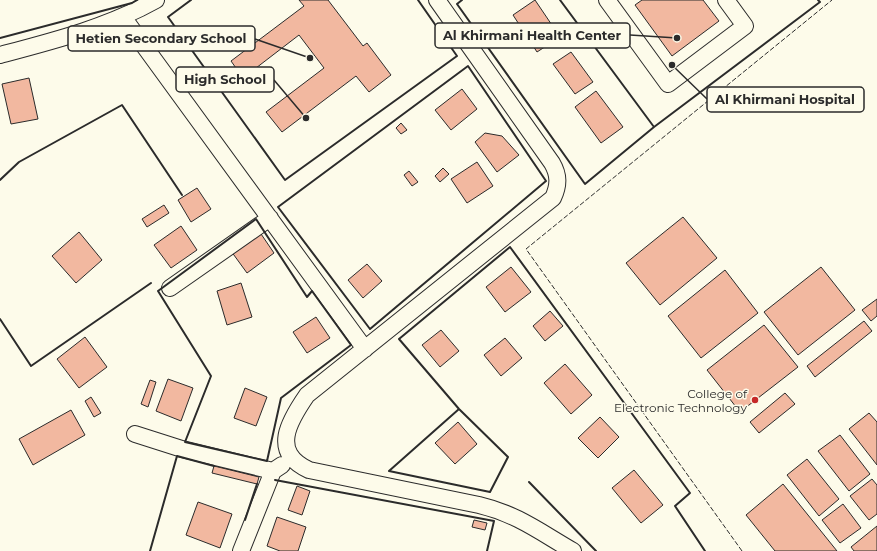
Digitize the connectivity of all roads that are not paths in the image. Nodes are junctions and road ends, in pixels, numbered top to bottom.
1 (156, 0) edge
2 (438, 0) edge
3 (607, 0) edge
4 (726, 0) edge
5 (123, 17) junction
6 (0, 55) edge
7 (270, 218) junction
8 (170, 288) dead end
9 (365, 349) junction
10 (135, 434) dead end
11 (292, 459) junction
12 (273, 471) junction
13 (241, 551) edge
14 (573, 551) edge

1 - 5 street
2 - 9 street
3 - 4 street
5 - 6 street
5 - 7 street
7 - 8 street
7 - 9 street
9 - 11 street
10 - 12 street
11 - 12 street
11 - 14 street
12 - 13 street

